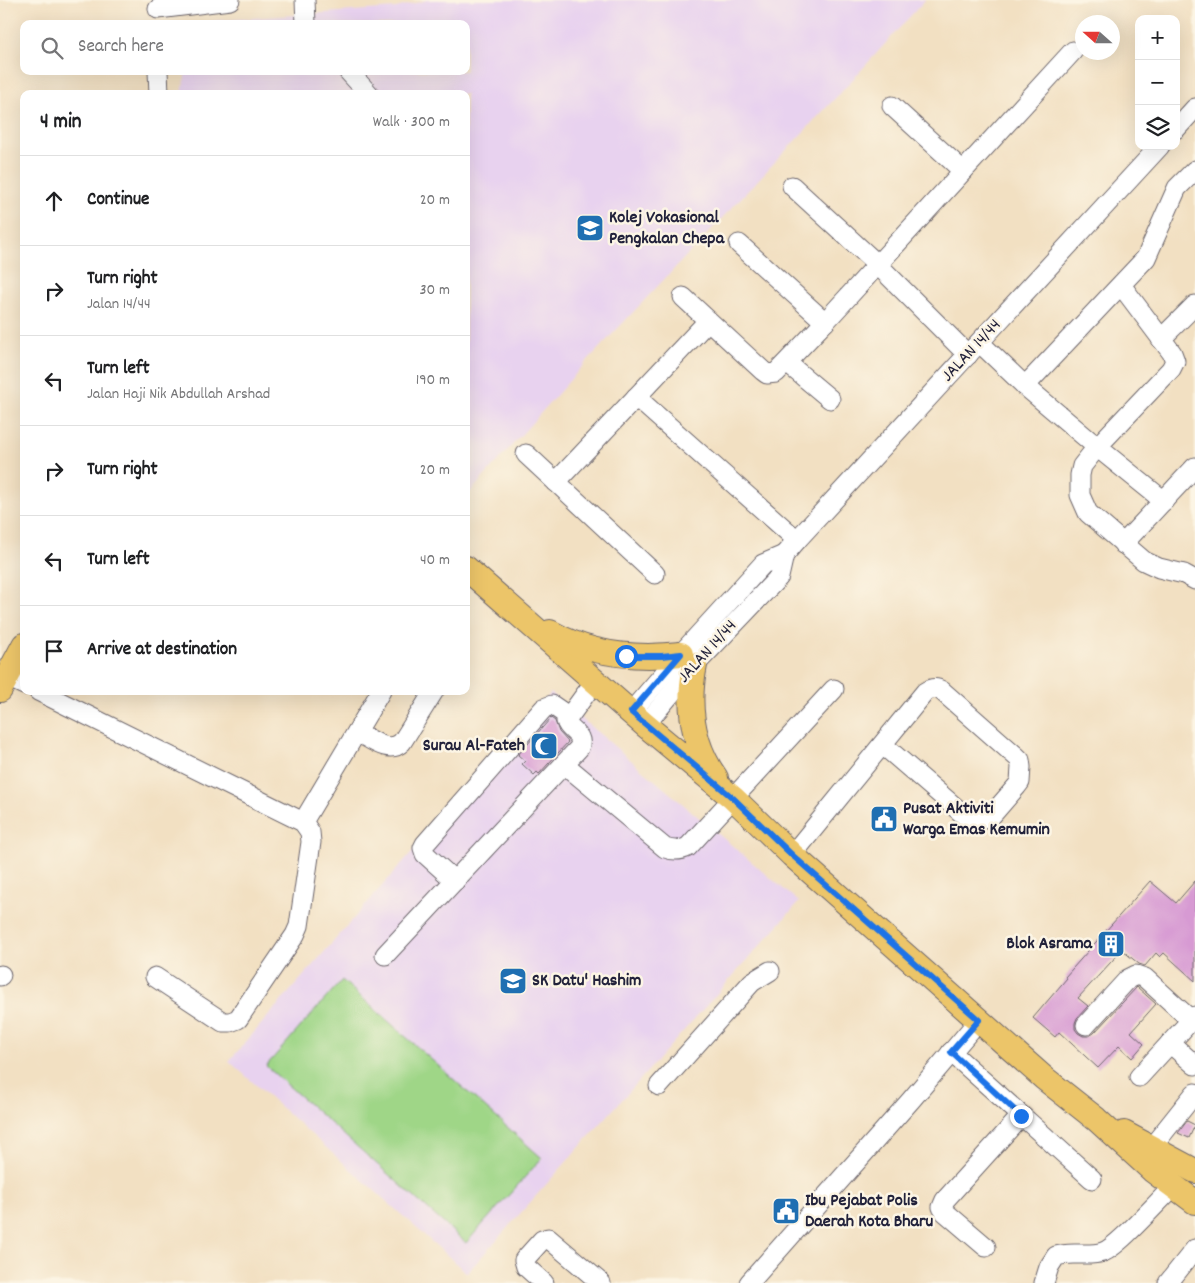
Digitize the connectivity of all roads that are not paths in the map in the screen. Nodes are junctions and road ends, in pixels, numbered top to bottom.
1 (230, 0) edge
2 (305, 0) edge
3 (157, 11) edge
4 (306, 20) edge
5 (1072, 51) dead end
6 (158, 75) edge
7 (352, 75) edge
8 (159, 90) edge
9 (365, 90) edge
10 (892, 106) dead end
11 (1195, 108) edge
12 (1180, 125) edge
13 (1156, 150) edge
14 (1195, 170) edge
15 (963, 171) junction
16 (792, 186) dead end
17 (740, 244) dead end
18 (878, 264) junction
19 (1121, 285) junction
20 (683, 297) dead end
21 (1195, 305) edge
22 (708, 321) junction
23 (825, 322) junction
24 (1161, 339) junction
25 (974, 349) junction
26 (787, 363) junction
27 (1026, 386) junction
28 (636, 397) junction
29 (830, 400) dead end
30 (1097, 447) junction
31 (526, 454) dead end
32 (1195, 467) edge
33 (556, 482) junction
34 (1164, 501) junction
35 (797, 540) junction
36 (1124, 544) junction
37 (470, 571) edge
38 (655, 574) dead end
39 (1195, 580) edge
40 (509, 605) junction
41 (20, 656) edge
42 (688, 659) junction
43 (596, 681) junction
44 (10, 684) edge
45 (834, 689) dead end
46 (379, 695) edge
47 (431, 695) edge
48 (64, 696) edge
49 (568, 716) junction
50 (638, 719) junction
51 (357, 732) junction
52 (883, 745) junction
53 (564, 764) junction
54 (733, 798) junction
55 (303, 822) junction
56 (792, 855) junction
57 (455, 881) junction
58 (386, 954) dead end
59 (770, 971) dead end
60 (155, 977) dead end
61 (1193, 1018) edge
62 (979, 1020) junction
63 (1086, 1025) dead end
64 (1170, 1043) junction
65 (951, 1052) junction
66 (1195, 1065) edge
67 (1139, 1077) dead end
68 (659, 1086) dead end
69 (1195, 1093) edge
70 (1021, 1116) junction
71 (1096, 1119) junction
72 (1152, 1147) junction
73 (1195, 1171) edge
74 (1092, 1179) dead end
75 (1175, 1185) junction
76 (1195, 1202) edge
77 (986, 1247) dead end
78 (1195, 1249) edge
79 (544, 1283) edge
80 (601, 1283) edge
81 (749, 1283) edge
82 (1044, 1283) edge
83 (1168, 1283) edge

1 - 3 street
2 - 4 street
5 - 15 street
6 - 8 street
7 - 9 street
10 - 15 street
11 - 12 street
13 - 25 street, JALAN 14/44
14 - 19 street
15 - 18 street
16 - 18 street
17 - 23 street
18 - 23 street
18 - 25 street
19 - 24 street
19 - 27 street
20 - 22 street
21 - 24 street
22 - 26 street
22 - 28 street
23 - 26 street
24 - 30 street
25 - 27 street
25 - 35 street, JALAN 14/44
26 - 29 street
27 - 30 street
28 - 33 street
28 - 35 street
30 - 34 street
30 - 36 street
31 - 33 street
32 - 34 street
33 - 38 street
34 - 36 street
35 - 42 street, JALAN 14/44
36 - 39 street
37 - 40 main road
40 - 42 main road
40 - 43 main road
41 - 44 main road
42 - 50 street, JALAN 14/44
42 - 54 main road
43 - 49 street
43 - 50 main road
45 - 54 street
46 - 51 street
47 - 51 street
48 - 55 street
49 - 53 street
49 - 57 street
50 - 54 main road
51 - 55 street
52 - 52 street
52 - 56 street
53 - 54 street
53 - 57 street
54 - 56 main road
55 - 60 street
56 - 62 main road
57 - 58 street
59 - 68 street
61 - 63 street
61 - 64 street
62 - 65 street
62 - 71 main road
64 - 66 street
64 - 67 street
65 - 70 street
65 - 81 street
69 - 72 street
70 - 74 street
70 - 77 street
71 - 72 main road
71 - 75 main road
72 - 73 main road
75 - 76 main road
75 - 82 street
78 - 83 street
79 - 80 street

